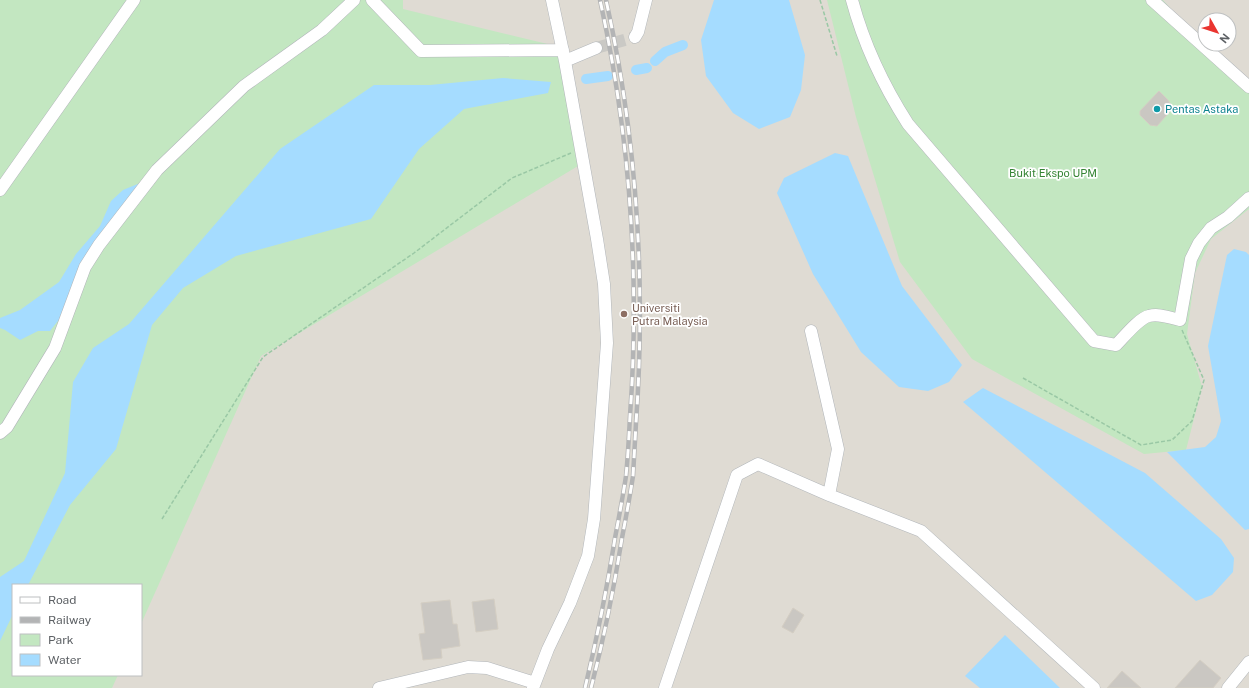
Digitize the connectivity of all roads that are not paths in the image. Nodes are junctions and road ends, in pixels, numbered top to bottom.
1 (134, 0) edge
2 (354, 0) edge
3 (372, 0) edge
4 (552, 0) edge
5 (646, 0) edge
6 (852, 0) edge
7 (1152, 0) edge
8 (635, 37) dead end
9 (596, 48) tunnel mouth
10 (564, 56) junction
11 (1249, 87) edge
12 (0, 190) edge
13 (1249, 198) edge
14 (811, 330) dead end
15 (0, 433) edge
16 (829, 495) junction
17 (1249, 662) edge
18 (534, 686) edge
19 (379, 688) edge
20 (665, 688) edge
21 (1094, 688) edge
22 (1228, 688) edge

1 - 12 street
2 - 15 street
3 - 10 street
4 - 10 street
5 - 8 street
6 - 13 street
7 - 11 street
9 - 10 street
10 - 18 street
14 - 16 street
16 - 20 street
16 - 21 street
17 - 22 street
18 - 19 street

